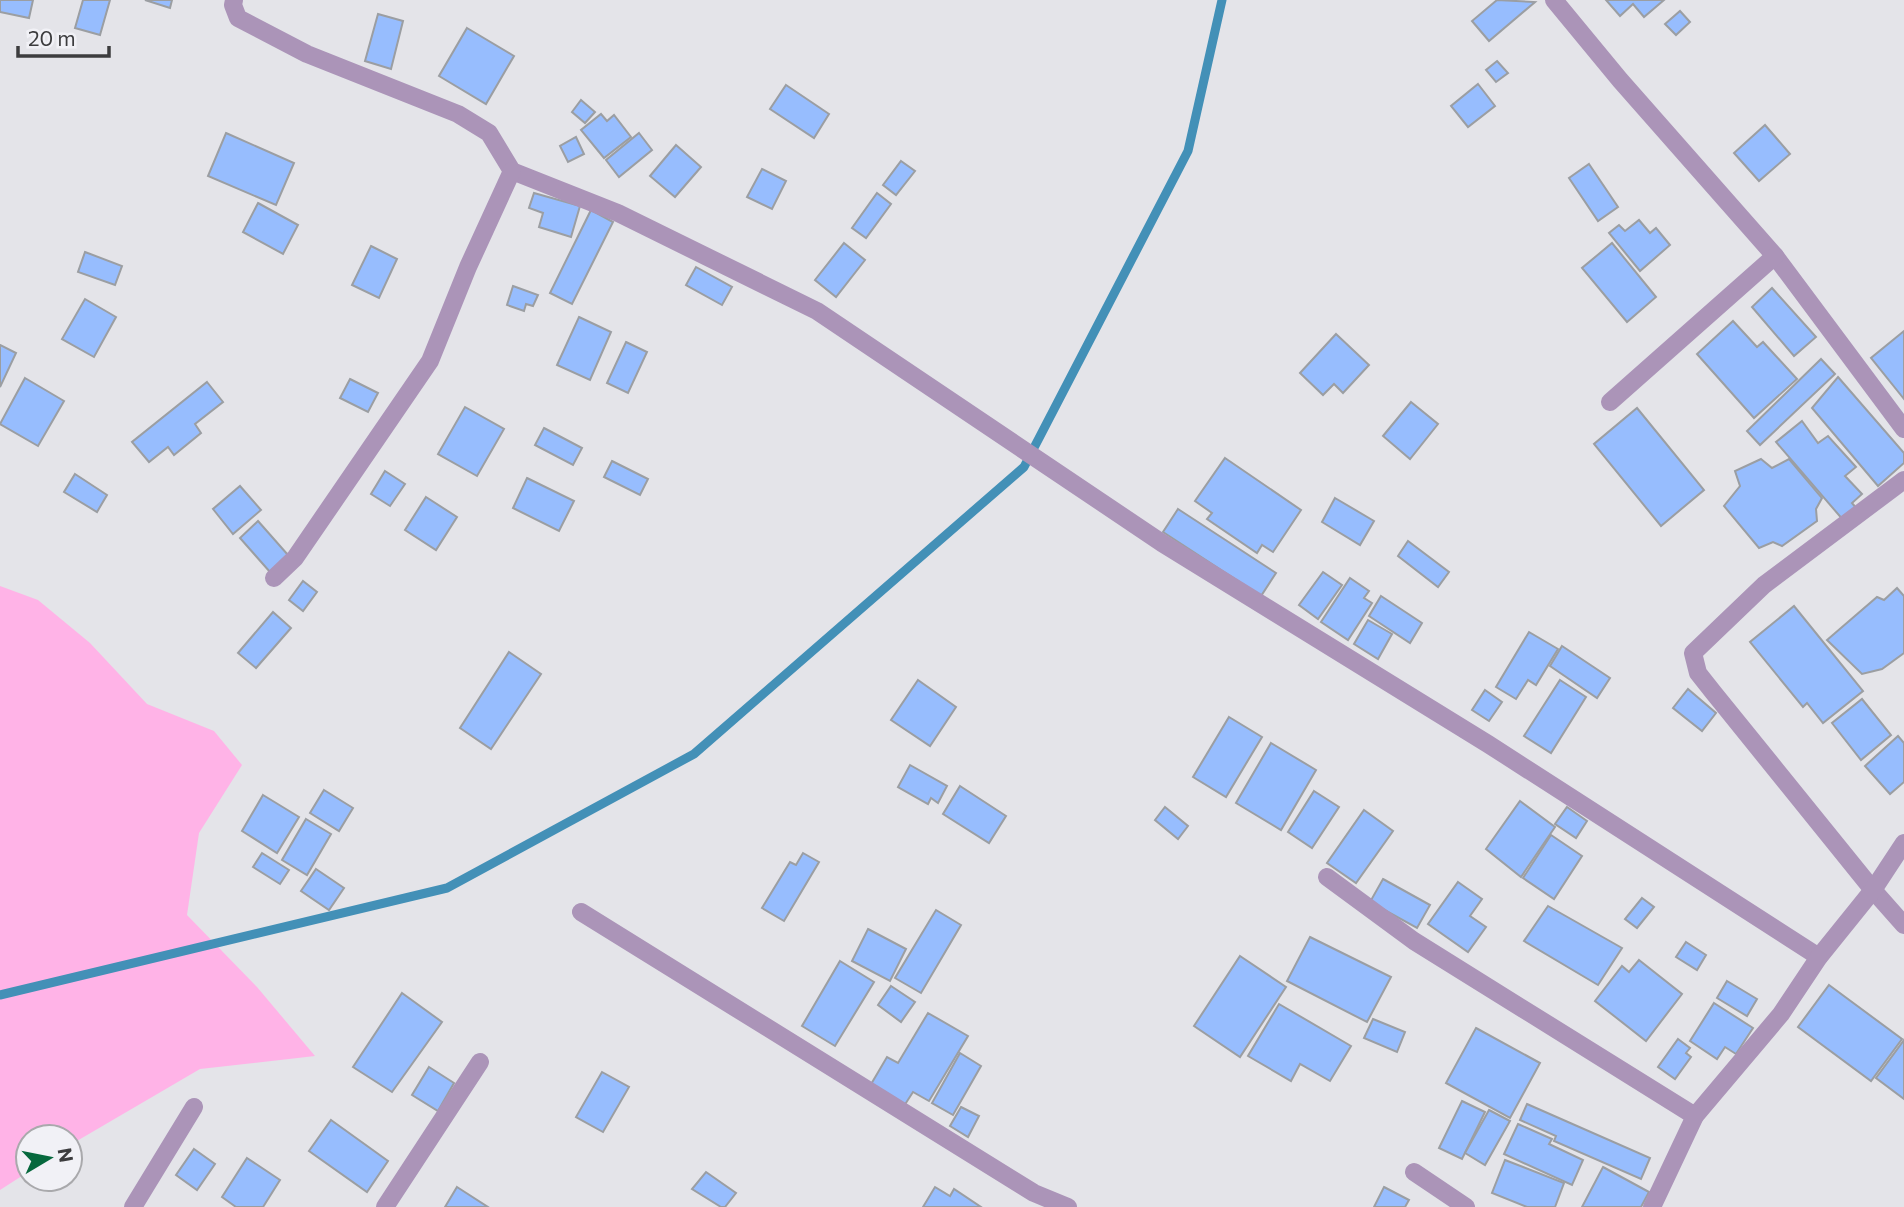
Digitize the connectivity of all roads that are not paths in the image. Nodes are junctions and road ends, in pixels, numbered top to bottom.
1 (234, 0) edge
2 (1554, 0) edge
3 (512, 171) junction
4 (1776, 256) junction
5 (1610, 402) dead end
6 (1904, 429) edge
7 (1904, 480) edge
8 (274, 578) dead end
9 (1904, 843) edge
10 (1327, 877) dead end
11 (1874, 890) junction
12 (581, 912) dead end
13 (1904, 925) edge
14 (1819, 957) junction
15 (480, 1062) dead end
16 (194, 1107) dead end
17 (1695, 1116) junction
18 (1414, 1172) dead end
19 (1030, 1200) edge
20 (133, 1207) edge
21 (384, 1207) edge
22 (1068, 1207) edge
23 (1466, 1207) edge
24 (1652, 1207) edge

1 - 3 street
2 - 4 street
3 - 8 street
3 - 14 street
4 - 5 street
4 - 6 street
7 - 11 street
9 - 11 street
10 - 17 street
11 - 13 street
11 - 14 street
12 - 19 street
14 - 17 street
15 - 21 street
16 - 20 street
17 - 24 street
18 - 23 street
19 - 22 street

